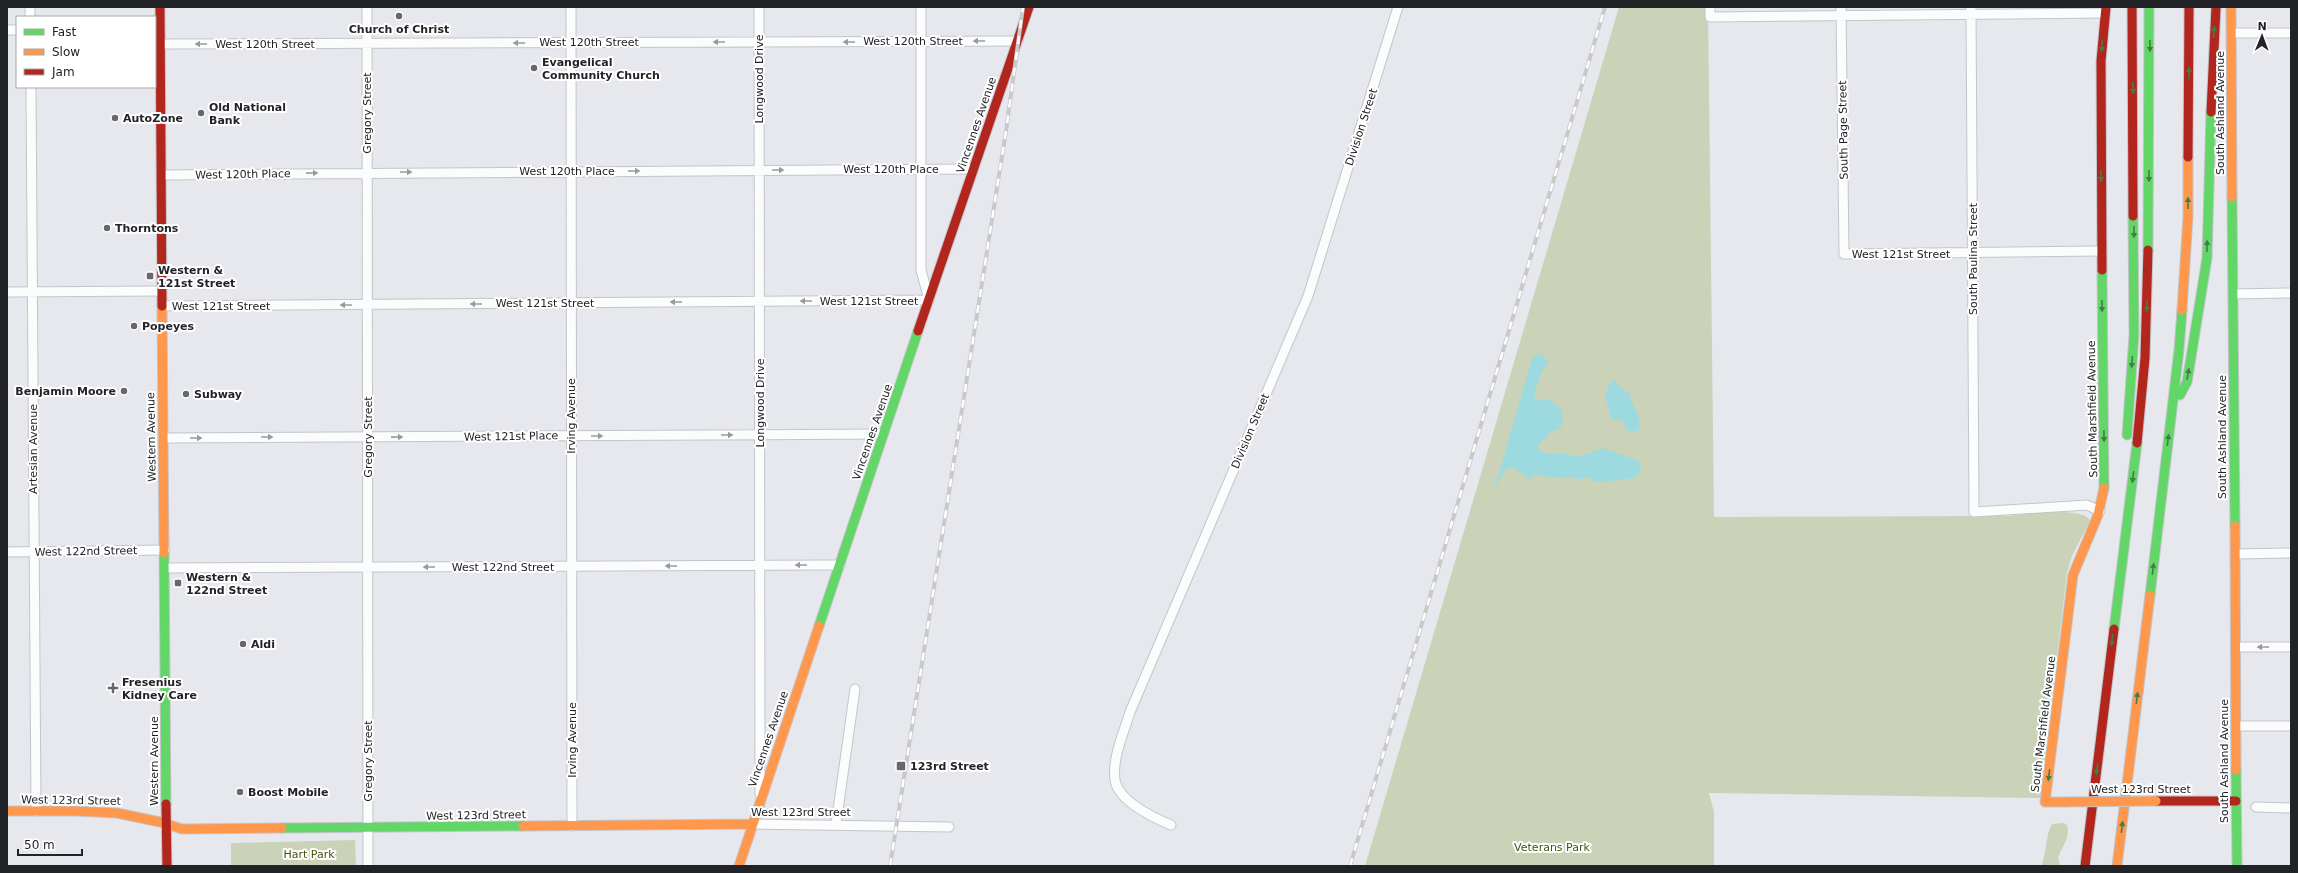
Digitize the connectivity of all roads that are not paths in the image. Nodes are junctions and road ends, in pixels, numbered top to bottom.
1 (160, 7) edge
2 (368, 7) edge
3 (571, 7) edge
4 (759, 7) edge
5 (921, 7) edge
6 (1029, 7) edge
7 (1398, 7) edge
8 (1710, 7) edge
9 (2132, 7) edge
10 (2149, 7) edge
11 (2189, 7) edge
12 (2216, 7) edge
13 (2231, 7) edge
14 (1971, 10) edge
15 (2106, 10) edge
16 (1841, 11) edge
17 (158, 29) edge
18 (2231, 33) junction
19 (2291, 33) edge
20 (921, 41) junction
21 (1018, 41) junction
22 (759, 42) junction
23 (368, 43) junction
24 (571, 43) junction
25 (161, 44) junction
26 (31, 88) edge
27 (920, 169) junction
28 (973, 169) junction
29 (760, 170) junction
30 (571, 171) junction
31 (368, 172) junction
32 (161, 175) junction
33 (2102, 251) junction
34 (1973, 253) junction
35 (1844, 254) joint
36 (162, 291) junction
37 (7, 292) edge
38 (32, 292) junction
39 (2291, 293) edge
40 (2233, 294) junction
41 (928, 300) junction
42 (760, 302) junction
43 (571, 303) junction
44 (368, 305) junction
45 (162, 306) junction
46 (2172, 410) junction
47 (883, 434) junction
48 (759, 435) junction
49 (571, 436) junction
50 (368, 437) junction
51 (163, 438) junction
52 (2126, 448) dead end
53 (2125, 464) dead end
54 (2100, 511) junction
55 (165, 550) junction
56 (7, 552) edge
57 (34, 552) junction
58 (2291, 553) edge
59 (2235, 554) junction
60 (760, 565) junction
61 (840, 565) junction
62 (572, 566) junction
63 (368, 567) junction
64 (165, 568) junction
65 (2116, 602) junction
66 (2236, 647) junction
67 (2291, 647) edge
68 (855, 689) dead end
69 (2236, 726) junction
70 (2291, 726) edge
71 (760, 799) junction
72 (2236, 801) junction
73 (2045, 802) joint
74 (2256, 807) dead end
75 (2291, 808) edge
76 (36, 811) junction
77 (7, 812) edge
78 (167, 823) junction
79 (753, 824) junction
80 (836, 824) junction
81 (1171, 825) dead end
82 (572, 826) junction
83 (949, 827) dead end
84 (368, 828) junction
85 (167, 866) edge
86 (368, 866) edge
87 (739, 866) edge
88 (2085, 866) edge
89 (2117, 866) edge
90 (2237, 866) edge

1 - 17 main road, Western Avenue
2 - 23 street, Gregory Street
3 - 24 street, Irving Avenue
4 - 22 street, Longwood Drive
5 - 20 street
6 - 21 main road, Vincennes Avenue
7 - 81 street, Division Street
8 - 16 street
9 -> 52 main road
10 -> 65 main road
46 -> 11 main road
46 -> 12 main road
13 - 18 main road, South Ashland Avenue
14 - 15 street
14 - 16 street
14 - 34 street, South Paulina Street
15 -> 33 main road, South Marshfield Avenue
16 - 35 street, South Page Street
17 - 25 main road, Western Avenue
18 - 19 street
18 - 40 main road, South Ashland Avenue
21 -> 20 street, West 120th Street
20 -> 22 street, West 120th Street
20 - 27 street
21 - 28 main road, Vincennes Avenue
22 -> 24 street, West 120th Street
22 - 29 street, Longwood Drive
24 -> 23 street, West 120th Street
23 -> 25 street, West 120th Street
23 - 31 street, Gregory Street
24 - 30 street, Irving Avenue
25 - 32 main road, Western Avenue
26 - 38 street, Artesian Avenue
27 - 28 street, West 120th Place
29 -> 27 street, West 120th Place
27 - 41 street
28 - 41 main road, Vincennes Avenue
30 -> 29 street, West 120th Place
29 - 42 street, Longwood Drive
31 -> 30 street, West 120th Place
30 - 43 street, Irving Avenue
32 -> 31 street, West 120th Place
31 - 44 street, Gregory Street
32 - 36 main road, Western Avenue
33 - 34 street, West 121st Street
33 -> 54 main road, South Marshfield Avenue
34 - 35 street, West 121st Street
34 - 54 street, South Paulina Street
36 - 38 street, West 121st Street
36 - 45 main road, Western Avenue
37 - 38 street, West 121st Street
38 - 57 street, Artesian Avenue
39 - 40 street
40 - 59 main road, South Ashland Avenue
41 -> 42 street, West 121st Street
41 - 47 main road, Vincennes Avenue
42 -> 43 street, West 121st Street
42 - 48 street, Longwood Drive
43 -> 44 street, West 121st Street
43 - 49 street, Irving Avenue
44 -> 45 street, West 121st Street
44 - 50 street, Gregory Street
45 - 51 main road, Western Avenue
89 -> 46 main road
47 - 48 street, West 121st Place
47 - 61 main road, Vincennes Avenue
49 -> 48 street, West 121st Place
48 - 60 street, Longwood Drive
50 -> 49 street, West 121st Place
49 - 62 street, Irving Avenue
51 -> 50 street, West 121st Place
50 - 63 street, Gregory Street
51 - 55 main road, Western Avenue
53 - 65 main road
54 -> 73 main road, South Marshfield Avenue
55 - 57 street, West 122nd Street
55 - 64 main road, Western Avenue
56 - 57 street, West 122nd Street
57 - 76 street, Artesian Avenue
58 - 59 street
59 - 66 main road, South Ashland Avenue
61 -> 60 street, West 122nd Street
60 -> 62 street, West 122nd Street
60 - 71 street, Longwood Drive
61 - 71 main road, Vincennes Avenue
62 -> 63 street, West 122nd Street
62 - 82 street, Irving Avenue
63 - 64 street, West 122nd Street
63 - 84 street, Gregory Street
64 - 78 main road, Western Avenue
65 -> 88 main road
67 -> 66 street
66 - 69 main road, South Ashland Avenue
68 - 80 street
69 - 70 street
69 - 72 main road, South Ashland Avenue
71 - 79 main road, Vincennes Avenue
72 - 73 main road, West 123rd Street, bridge
72 - 90 main road, South Ashland Avenue
74 - 75 street
76 - 77 main road, West 123rd Street
76 - 78 main road, West 123rd Street
78 - 84 main road, West 123rd Street
78 - 85 main road, Western Avenue
79 - 80 street, West 123rd Street
79 - 82 main road, West 123rd Street
79 - 87 main road, Vincennes Avenue
80 - 83 street, West 123rd Street
82 - 84 main road, West 123rd Street
84 - 86 street, Gregory Street

